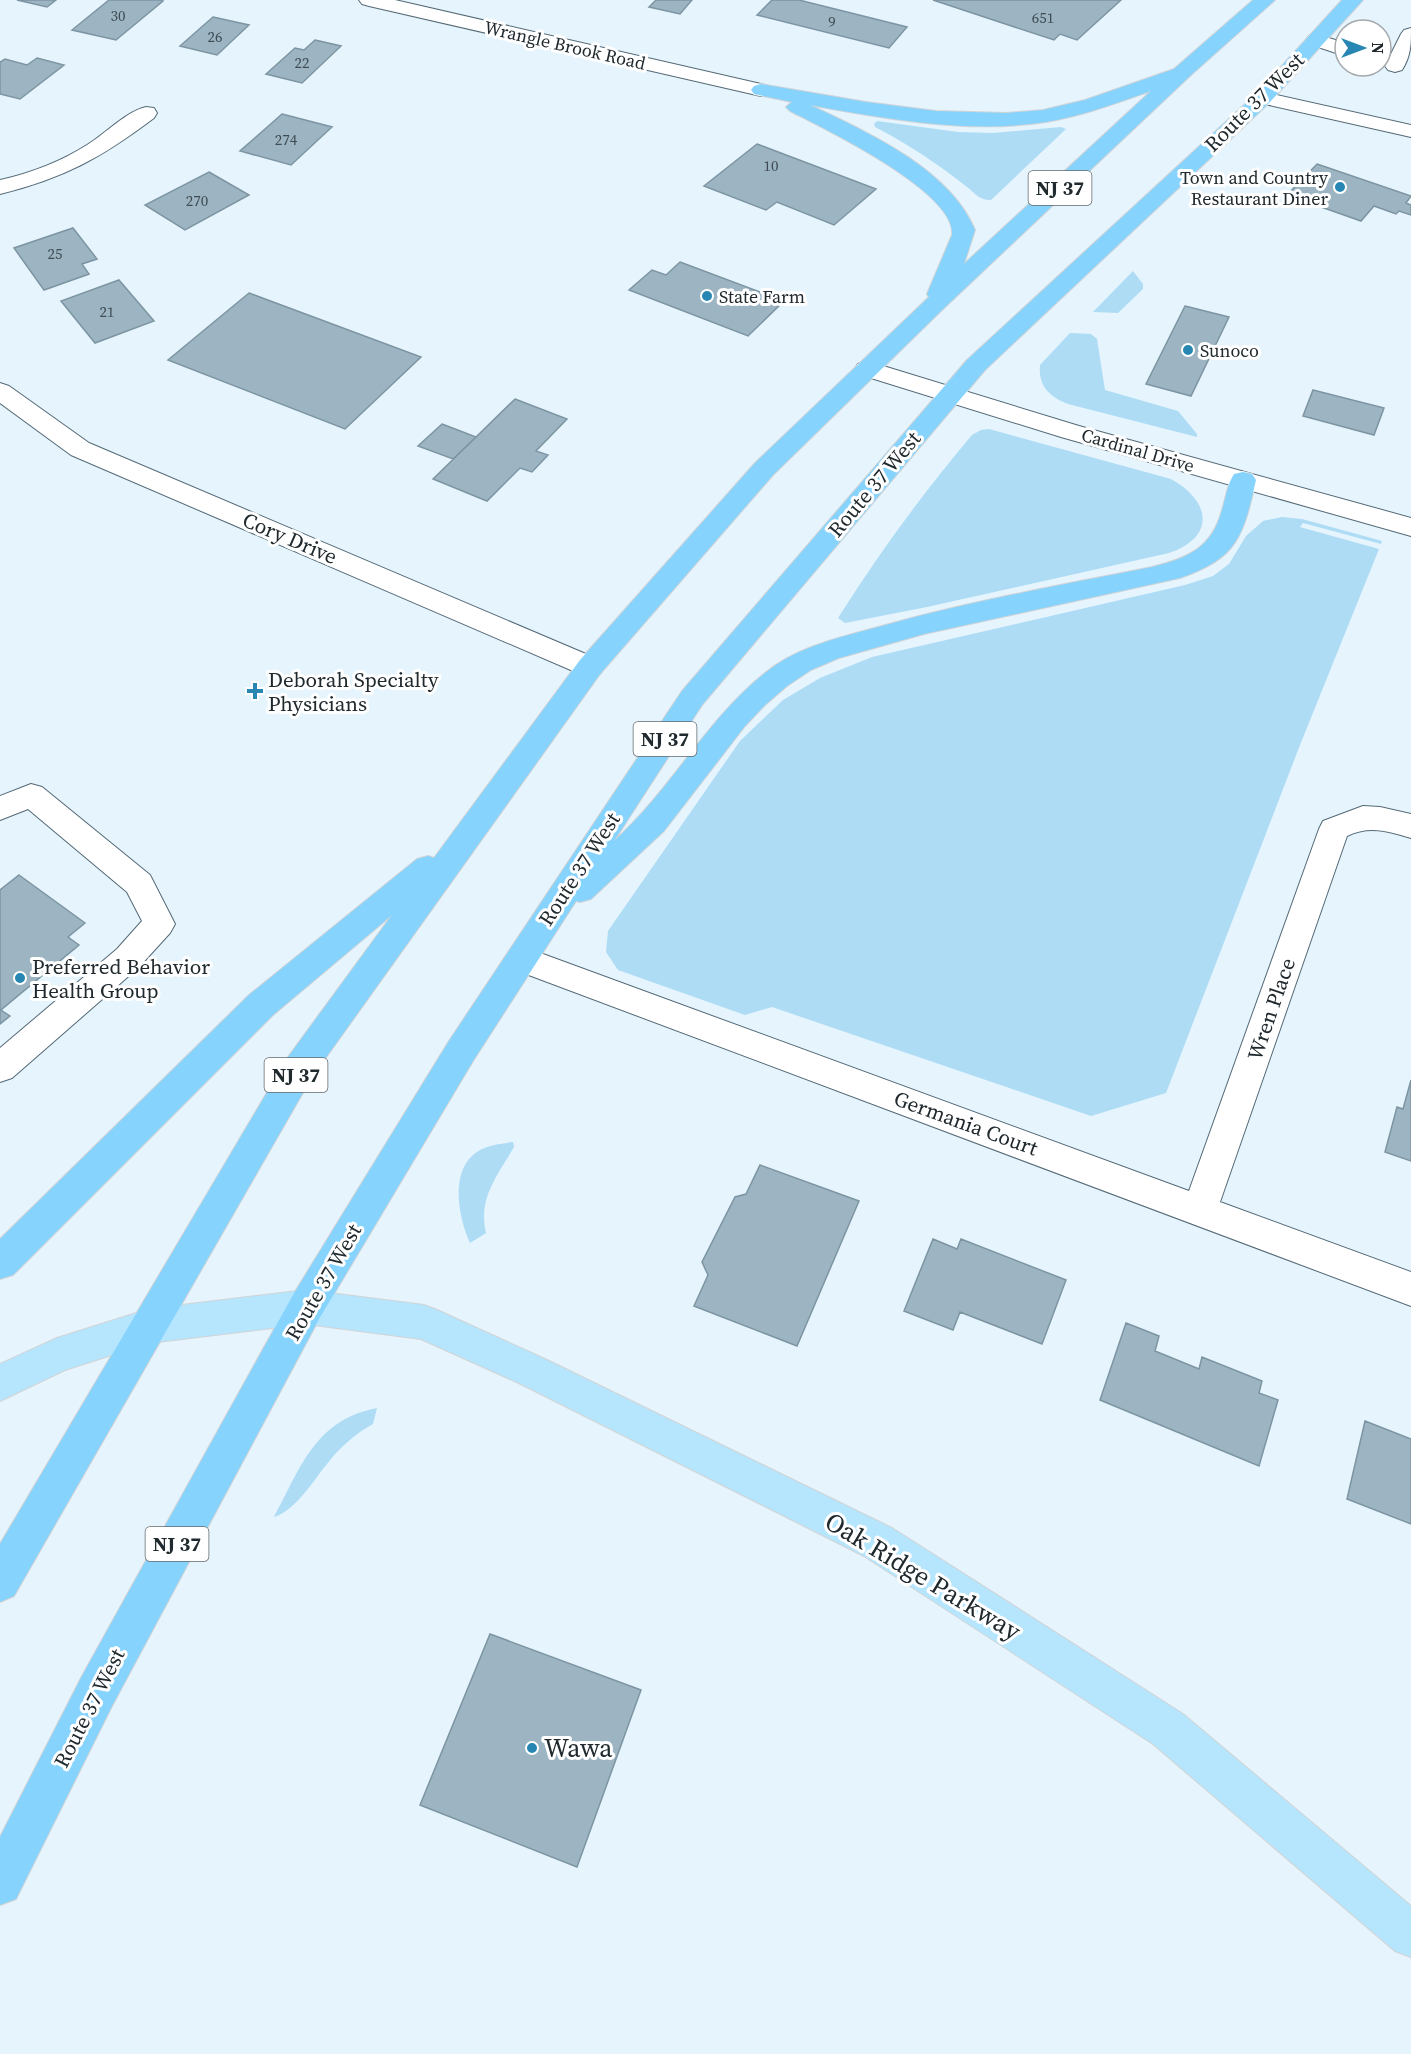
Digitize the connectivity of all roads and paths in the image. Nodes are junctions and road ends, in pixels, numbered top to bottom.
1 (369, 0) edge
2 (1264, 0) edge
3 (1353, 0) edge
4 (1411, 34) edge
5 (1316, 40) junction
6 (1333, 46) edge
7 (1396, 66) edge
8 (1184, 71) junction
9 (761, 90) junction
10 (1263, 98) junction
11 (146, 113) dead end
12 (1411, 131) edge
13 (0, 187) edge
14 (935, 304) junction
15 (867, 369) junction
16 (0, 391) edge
17 (949, 395) junction
18 (1243, 480) junction
19 (1411, 527) edge
20 (590, 667) junction
21 (0, 808) edge
22 (1411, 826) edge
23 (464, 838) junction
24 (540, 928) junction
25 (521, 959) junction
26 (0, 1068) edge
27 (1200, 1209) junction
28 (0, 1263) edge
29 (1411, 1289) edge
30 (306, 1307) junction
31 (149, 1326) junction
32 (0, 1383) edge
33 (0, 1582) edge
34 (0, 1882) edge
35 (1411, 1935) edge

1 - 9 street, Wrangle Brook Road
2 - 8 highway, NJ 37
3 - 5 highway, Route 37 West / NJ 37
4 - 7 street
5 - 6 street
5 - 10 highway, Route 37 West / NJ 37
8 - 9 highway
8 - 14 highway, NJ 37
9 - 14 highway
10 - 12 street
10 - 17 highway, Route 37 West / NJ 37
11 - 13 street
14 - 15 highway, NJ 37
15 - 17 street, Cardinal Drive
15 - 20 highway, NJ 37
16 - 20 street, Cory Drive
17 - 18 street, Cardinal Drive
17 - 24 highway, Route 37 West / NJ 37
18 - 19 street, Cardinal Drive
18 - 24 highway
20 - 23 highway, NJ 37
21 - 26 street
22 - 27 street, Wren Place
23 - 28 highway
23 - 31 highway, NJ 37
24 - 25 highway, Route 37 West / NJ 37
25 - 27 street, Germania Court
25 - 30 highway, Route 37 West / NJ 37
27 - 29 street, Germania Court
30 - 31 main road, Oak Ridge Parkway
30 - 34 highway, Route 37 West / NJ 37
30 - 35 main road, Oak Ridge Parkway
31 - 32 main road, Oak Ridge Parkway
31 - 33 highway, NJ 37

